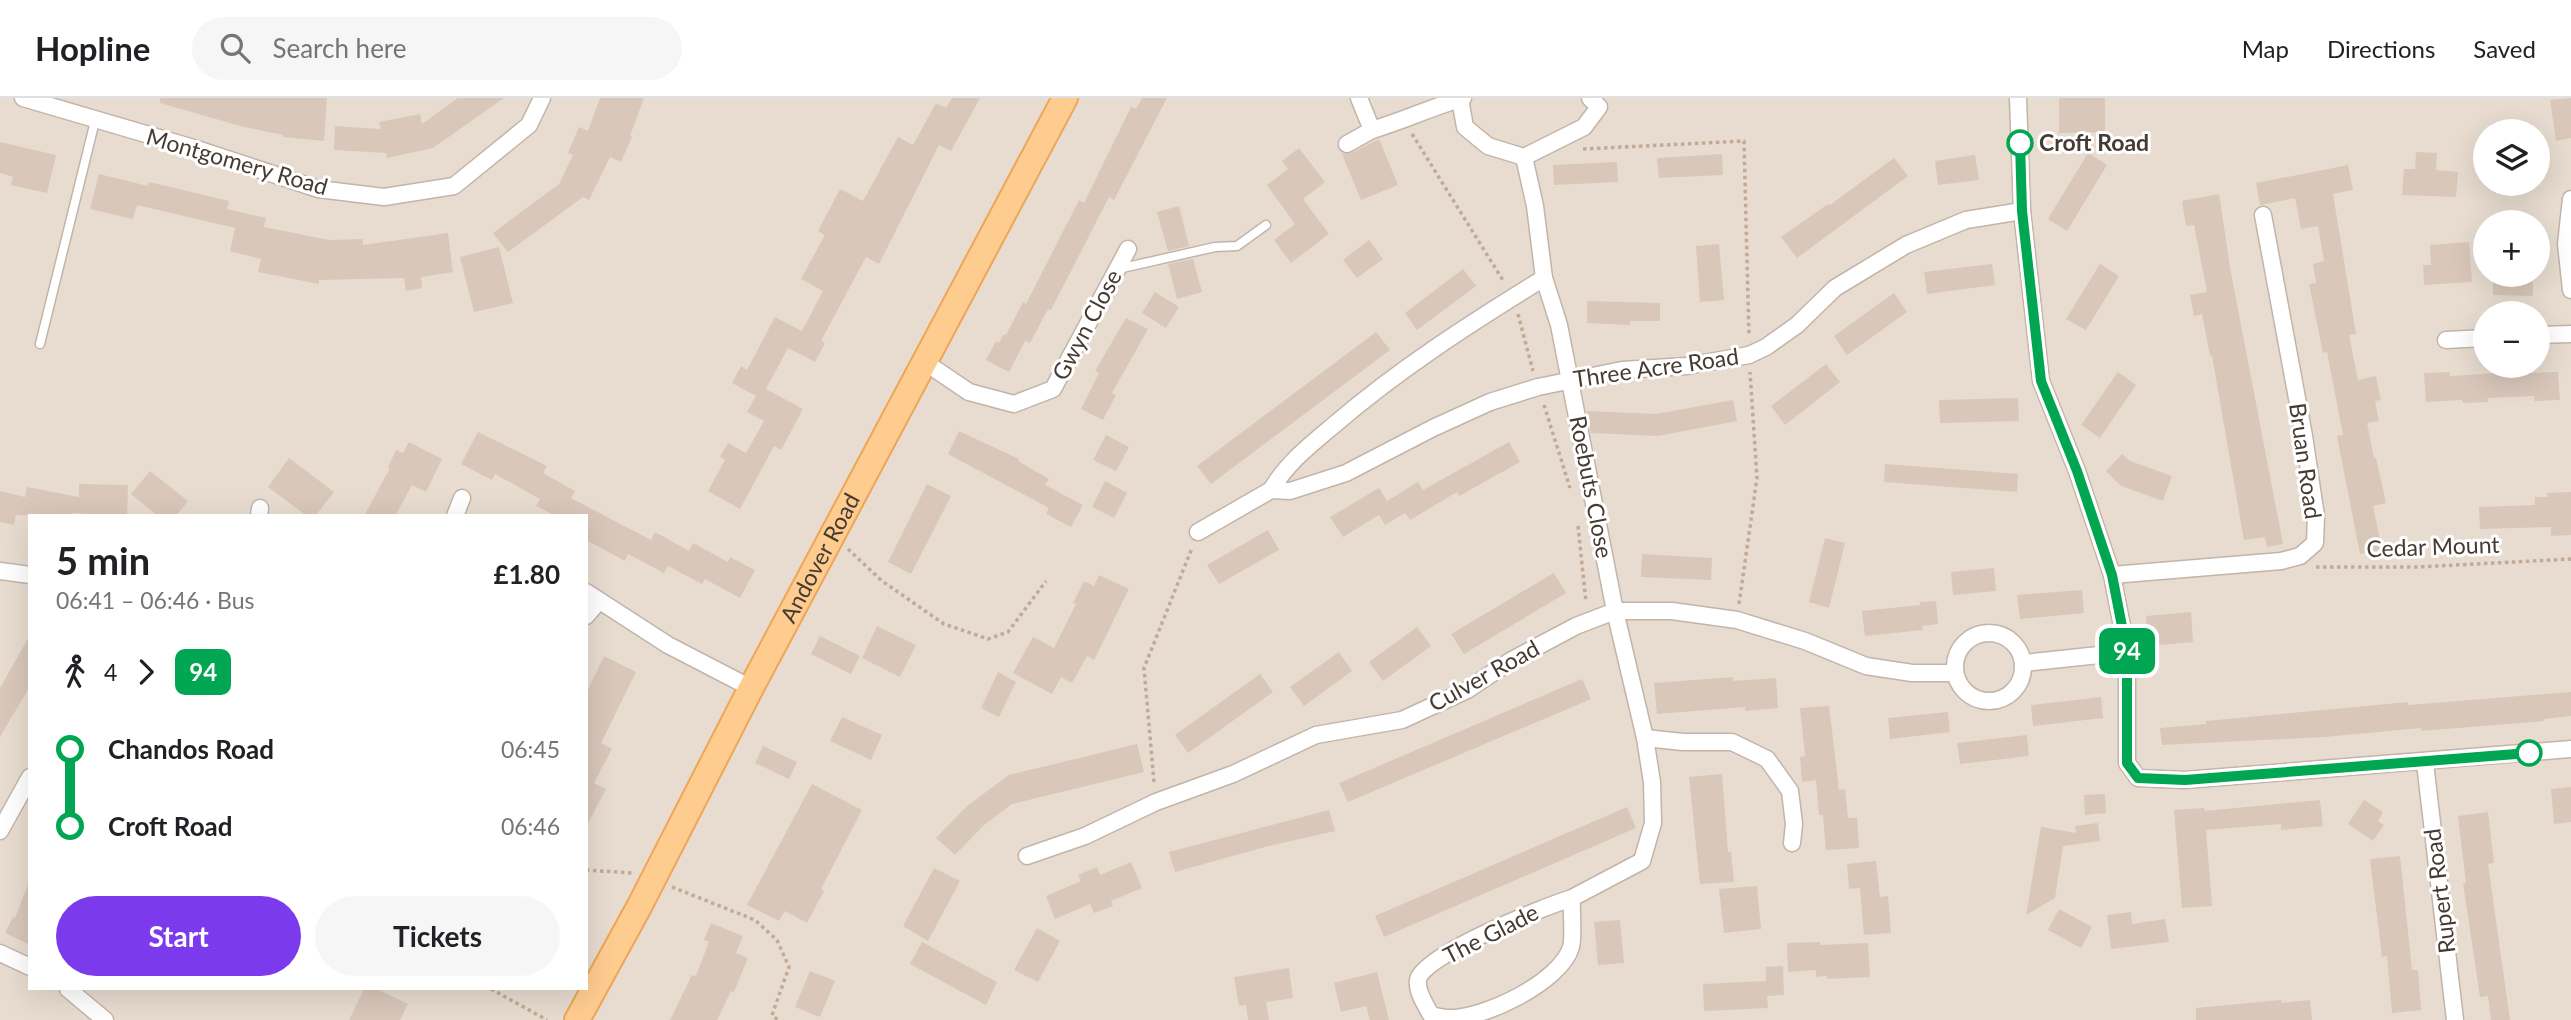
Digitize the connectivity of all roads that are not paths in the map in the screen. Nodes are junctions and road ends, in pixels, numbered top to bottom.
1 (23, 98) edge
2 (542, 98) edge
3 (1065, 98) edge
4 (1359, 98) edge
5 (1462, 98) edge
6 (1590, 98) edge
7 (2018, 98) edge
8 (96, 121) junction
9 (1372, 130) junction
10 (1347, 144) dead end
11 (1524, 157) junction
12 (2571, 199) edge
13 (2022, 211) junction
14 (2263, 215) dead end
15 (1266, 225) dead end
16 (1128, 249) dead end
17 (1118, 269) junction
18 (1544, 278) junction
19 (2571, 290) edge
20 (2571, 332) edge
21 (2550, 334) edge
22 (2473, 339) edge
23 (2446, 340) dead end
24 (40, 344) dead end
25 (926, 363) junction
26 (1570, 380) junction
27 (1271, 490) junction
28 (463, 498) dead end
29 (456, 514) edge
30 (1198, 532) road end
31 (0, 571) edge
32 (28, 575) edge
33 (2112, 575) junction
34 (592, 597) edge
35 (1615, 611) junction
36 (2127, 652) junction
37 (2024, 663) junction
38 (1954, 673) junction
39 (751, 688) junction
40 (1645, 738) junction
41 (2571, 749) edge
42 (2425, 762) junction
43 (28, 781) edge
44 (0, 831) edge
45 (1792, 843) dead end
46 (1027, 856) dead end
47 (1572, 898) junction
48 (0, 953) edge
49 (28, 967) edge
50 (69, 990) edge
51 (105, 1020) edge
52 (577, 1020) edge
53 (2455, 1020) edge

1 - 8 street, Montgomery Road
2 - 8 street, Montgomery Road
3 - 25 main road, Andover Road
4 - 9 street
5 - 9 street
5 - 11 street
6 - 11 street
7 - 13 street
8 - 24 lane
9 - 10 street
11 - 18 street, Roebuts Close
12 - 19 street
13 - 26 street, Three Acre Road
13 - 33 street
14 - 33 street, Bruan Road
15 - 17 lane
16 - 17 street, Gwyn Close
17 - 25 street, Gwyn Close
18 - 26 street, Roebuts Close
18 - 27 street, Three Acre Road
20 - 21 street
22 - 23 street
25 - 39 main road, Andover Road
26 - 27 street, Three Acre Road
26 - 35 street, Roebuts Close
27 - 30 street, Three Acre Road
28 - 29 street
31 - 32 street
33 - 36 street
34 - 39 street
35 - 38 street, Culver Road
35 - 40 street, The Glade
35 - 46 street, Culver Road
36 - 37 street
36 - 42 street
37 - 38 street
37 - 38 street
39 - 52 main road, Andover Road
40 - 45 street
40 - 47 street, The Glade
41 - 42 street
42 - 53 street, Rupert Road
43 - 44 street
47 - 47 street, The Glade
48 - 49 street
50 - 51 street

